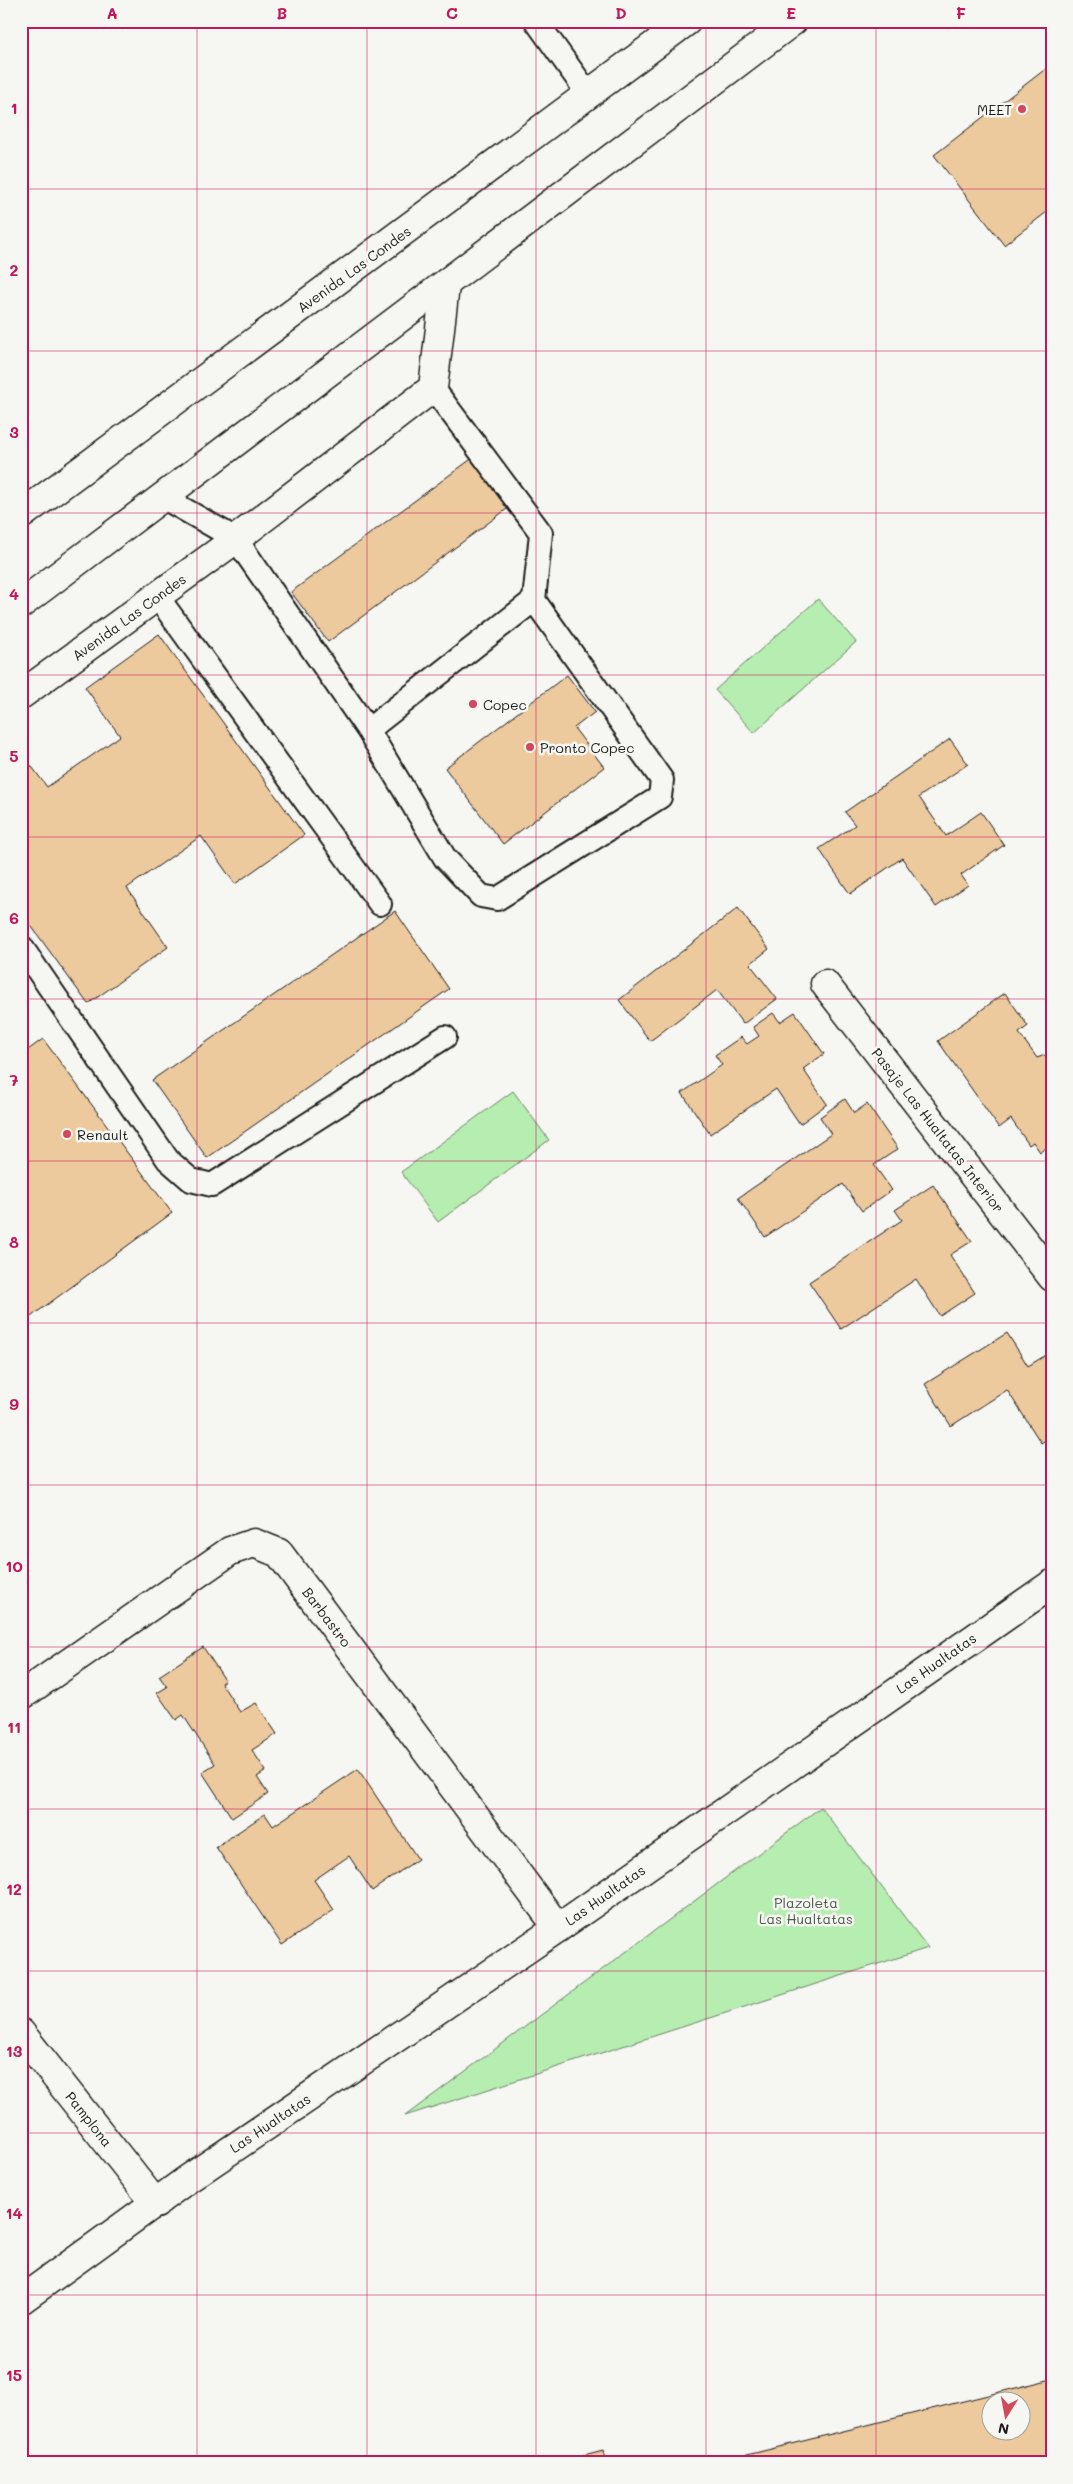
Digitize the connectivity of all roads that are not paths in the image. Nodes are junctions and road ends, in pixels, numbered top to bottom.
1 (536, 21) edge
2 (687, 21) edge
3 (793, 21) edge
4 (589, 95) junction
5 (445, 286) junction
6 (433, 388) junction
7 (164, 498) junction
8 (21, 515) edge
9 (236, 539) junction
10 (157, 596) junction
11 (534, 600) junction
12 (21, 604) edge
13 (21, 695) edge
14 (368, 730) junction
15 (380, 904) dead end
16 (21, 946) edge
17 (825, 984) dead end
18 (444, 1037) dead end
19 (1052, 1277) edge
20 (1052, 1584) edge
21 (21, 1696) edge
22 (558, 1928) junction
23 (21, 2033) edge
24 (156, 2204) junction
25 (21, 2300) edge

1 - 4 lane
2 - 4 street, Avenida Las Condes
3 - 5 street
4 - 8 street, Avenida Las Condes
5 - 6 street
5 - 7 street
6 - 9 street, Avenida Las Condes
6 - 11 lane
7 - 9 lane
7 - 12 street
9 - 10 street, Avenida Las Condes
9 - 14 lane
10 - 13 street, Avenida Las Condes
10 - 15 lane
11 - 14 lane
11 - 14 lane
16 - 18 lane
17 - 19 street, Pasaje Las Hualtatas Interior
20 - 22 street, Las Hualtatas
21 - 22 street, Barbastro
22 - 24 street, Las Hualtatas
23 - 24 street, Pamplona
24 - 25 street, Las Hualtatas

